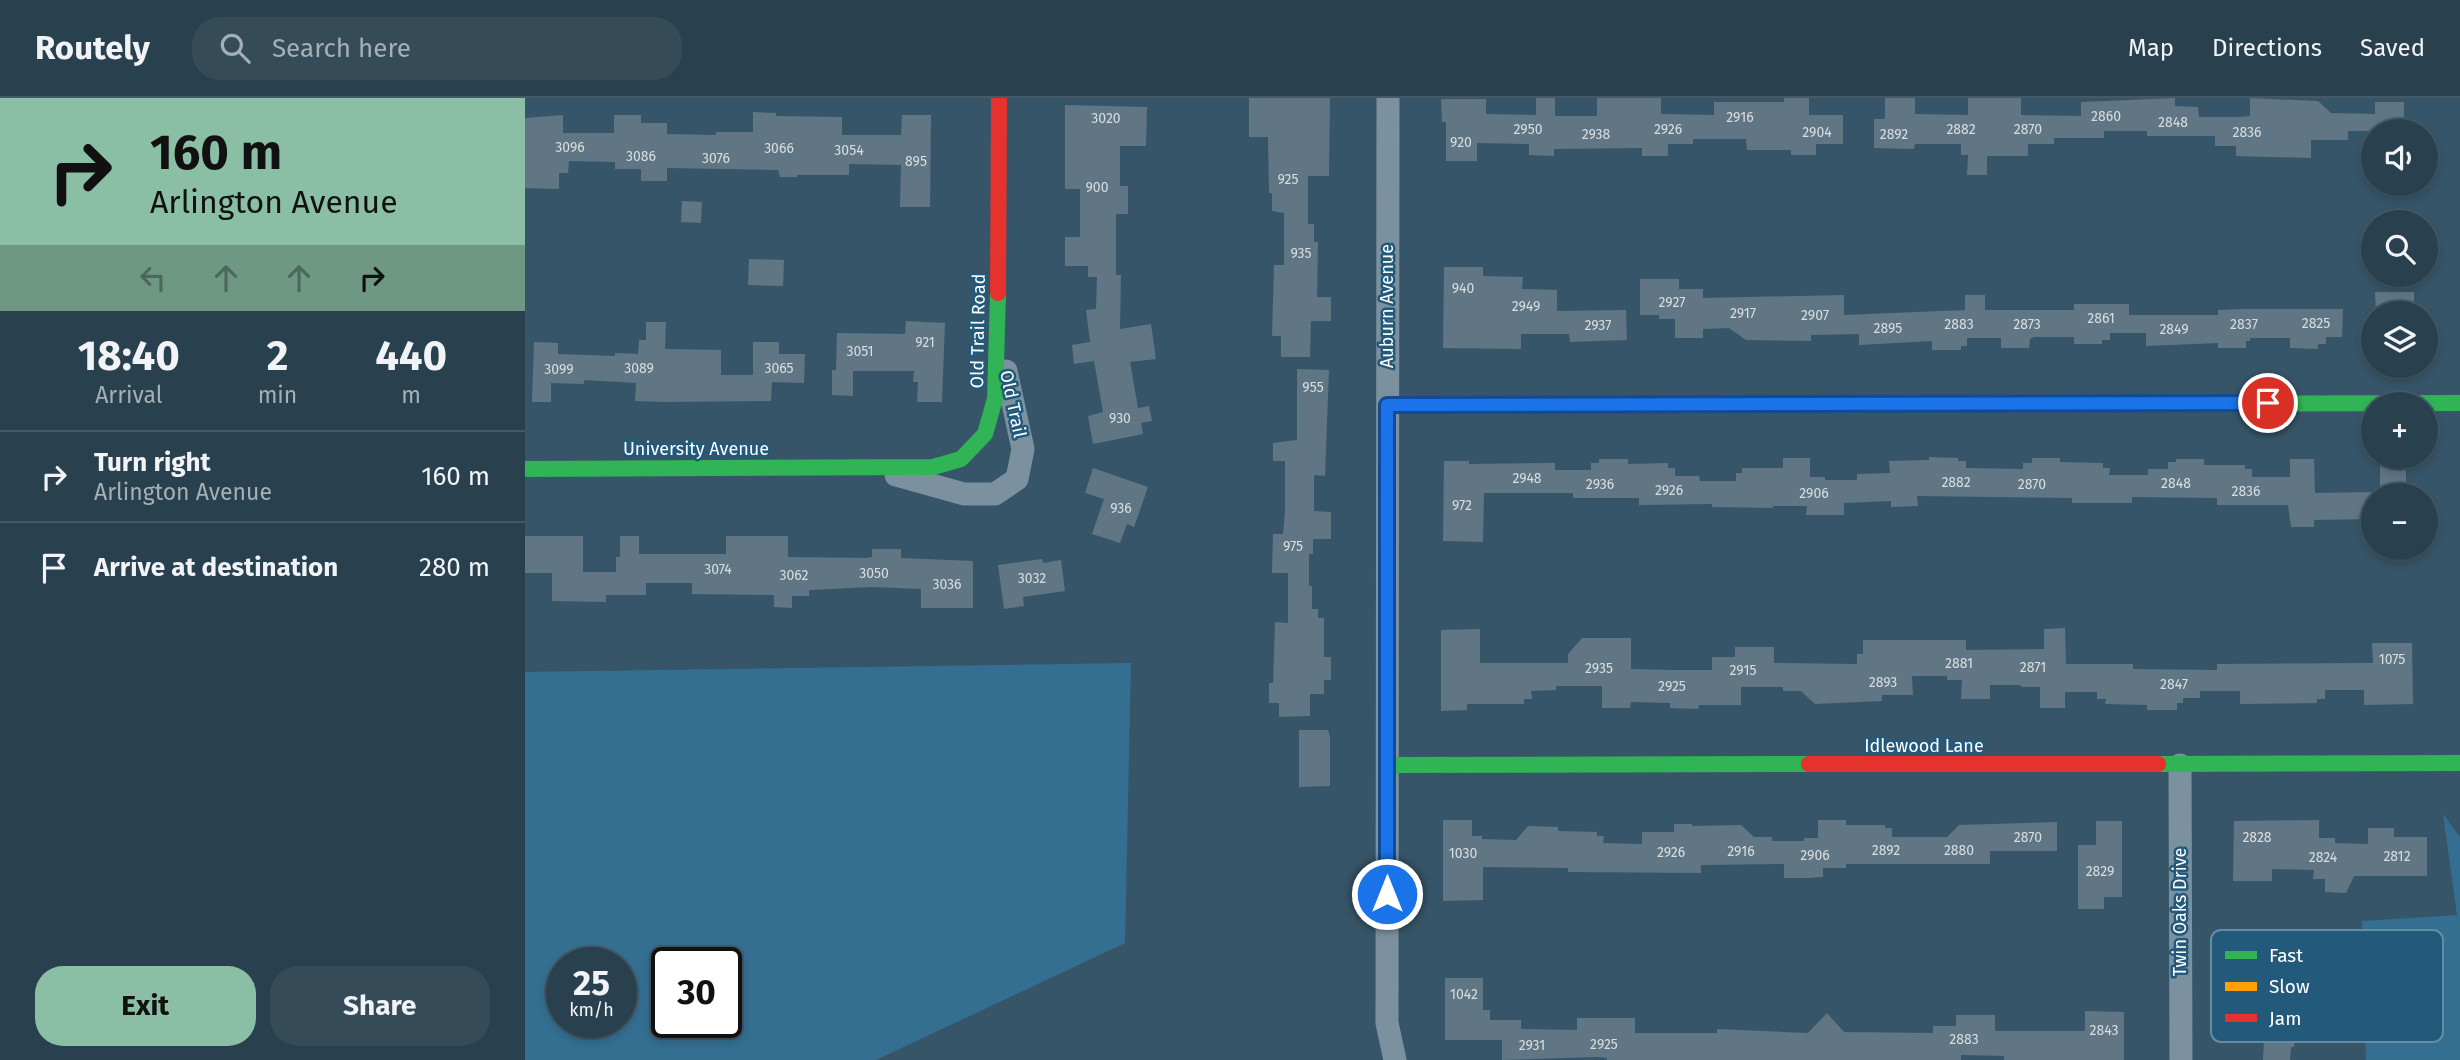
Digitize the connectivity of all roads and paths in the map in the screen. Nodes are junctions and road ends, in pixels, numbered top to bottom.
1 (999, 98) edge
2 (1388, 98) edge
3 (998, 337) junction
4 (2460, 403) edge
5 (1387, 405) junction
6 (866, 467) junction
7 (525, 469) edge
8 (2460, 763) edge
9 (1387, 765) junction
10 (2180, 765) junction
11 (1395, 1060) edge
12 (2181, 1060) edge

1 - 3 street, Old Trail Road
2 - 5 street, Auburn Avenue
3 - 6 street, Old Trail Road
3 - 6 street, Old Trail
4 - 5 street
5 - 9 street, Auburn Avenue
6 - 7 street, University Avenue
8 - 10 street, Idlewood Lane
9 - 10 street, Idlewood Lane
9 - 11 street, Auburn Avenue
10 - 12 street, Twin Oaks Drive

